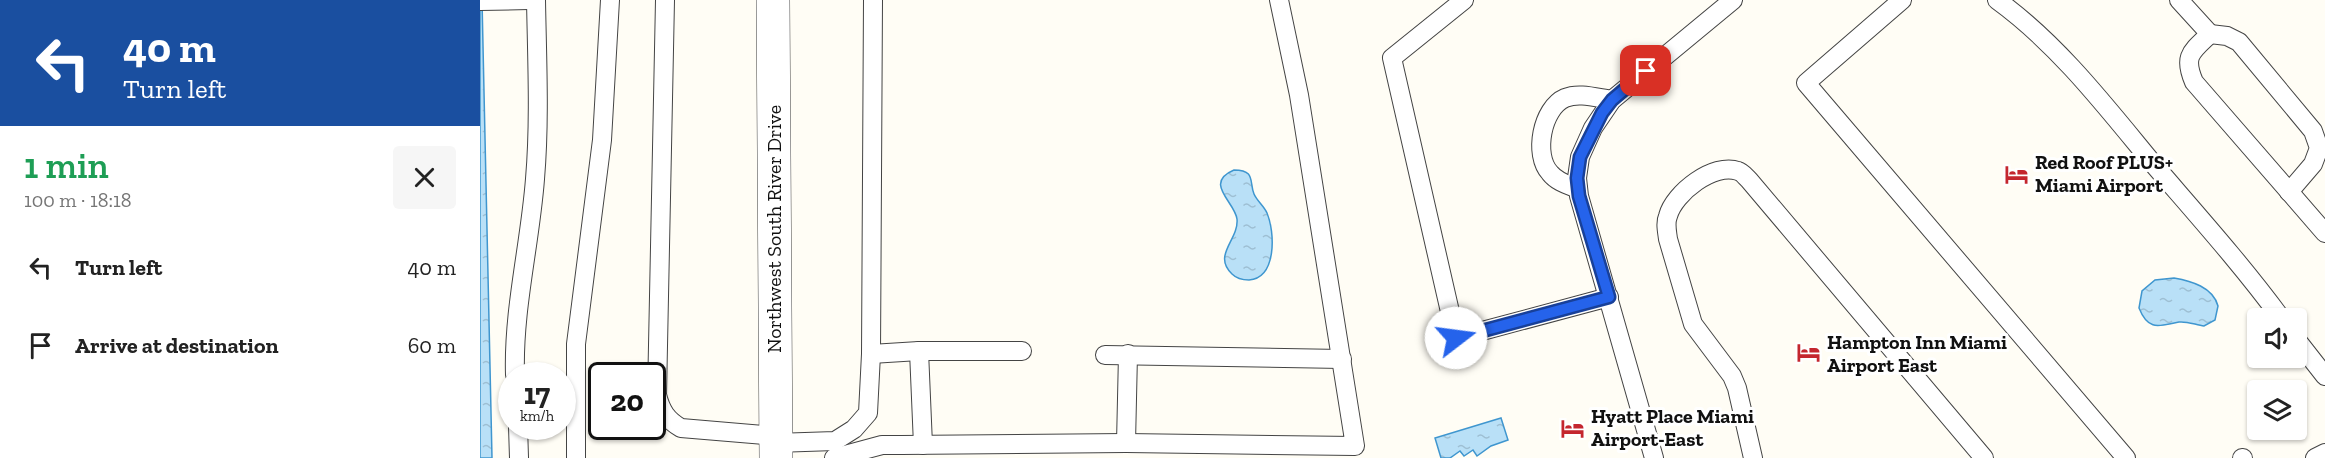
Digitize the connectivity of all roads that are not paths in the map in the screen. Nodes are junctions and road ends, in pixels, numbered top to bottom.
1 (529, 0) edge
2 (536, 0) edge
3 (610, 0) edge
4 (665, 0) edge
5 (773, 0) edge
6 (873, 0) edge
7 (1279, 0) edge
8 (1464, 0) edge
9 (1733, 0) edge
10 (1902, 0) edge
11 (1997, 0) edge
12 (2179, 0) edge
13 (480, 1) edge
14 (2210, 34) junction
15 (1612, 100) junction
16 (1578, 189) junction
17 (2289, 192) junction
18 (2325, 233) edge
19 (1609, 297) junction
20 (2273, 308) edge
21 (919, 351) junction
22 (1022, 351) dead end
23 (2307, 353) edge
24 (872, 354) junction
25 (1128, 354) junction
26 (1105, 355) dead end
27 (1342, 359) junction
28 (515, 362) edge
29 (2325, 376) edge
30 (518, 440) edge
31 (1126, 443) junction
32 (923, 445) junction
33 (775, 446) edge
34 (1356, 452) edge
35 (2325, 453) edge
36 (519, 458) edge
37 (576, 458) edge
38 (834, 458) edge
39 (1654, 458) edge
40 (1753, 458) edge
41 (1984, 458) edge
42 (2126, 458) edge
43 (2315, 458) edge

1 - 13 lane
2 - 28 lane
3 - 37 lane
4 - 33 lane
5 - 33 street, Northwest South River Drive
6 - 24 lane
7 - 27 lane
8 - 19 lane
9 - 15 lane
10 - 42 lane
11 - 20 lane
12 - 14 lane
14 - 17 lane
14 - 17 lane
15 - 16 lane
15 - 16 lane
16 - 19 lane
17 - 18 lane
19 - 39 lane
21 - 22 lane
21 - 24 lane
21 - 32 lane
23 - 29 lane
24 - 33 lane
25 - 26 lane
25 - 27 lane
25 - 31 lane
27 - 34 lane
30 - 36 lane
31 - 32 lane
31 - 34 lane
32 - 38 lane
35 - 43 lane
40 - 41 lane

